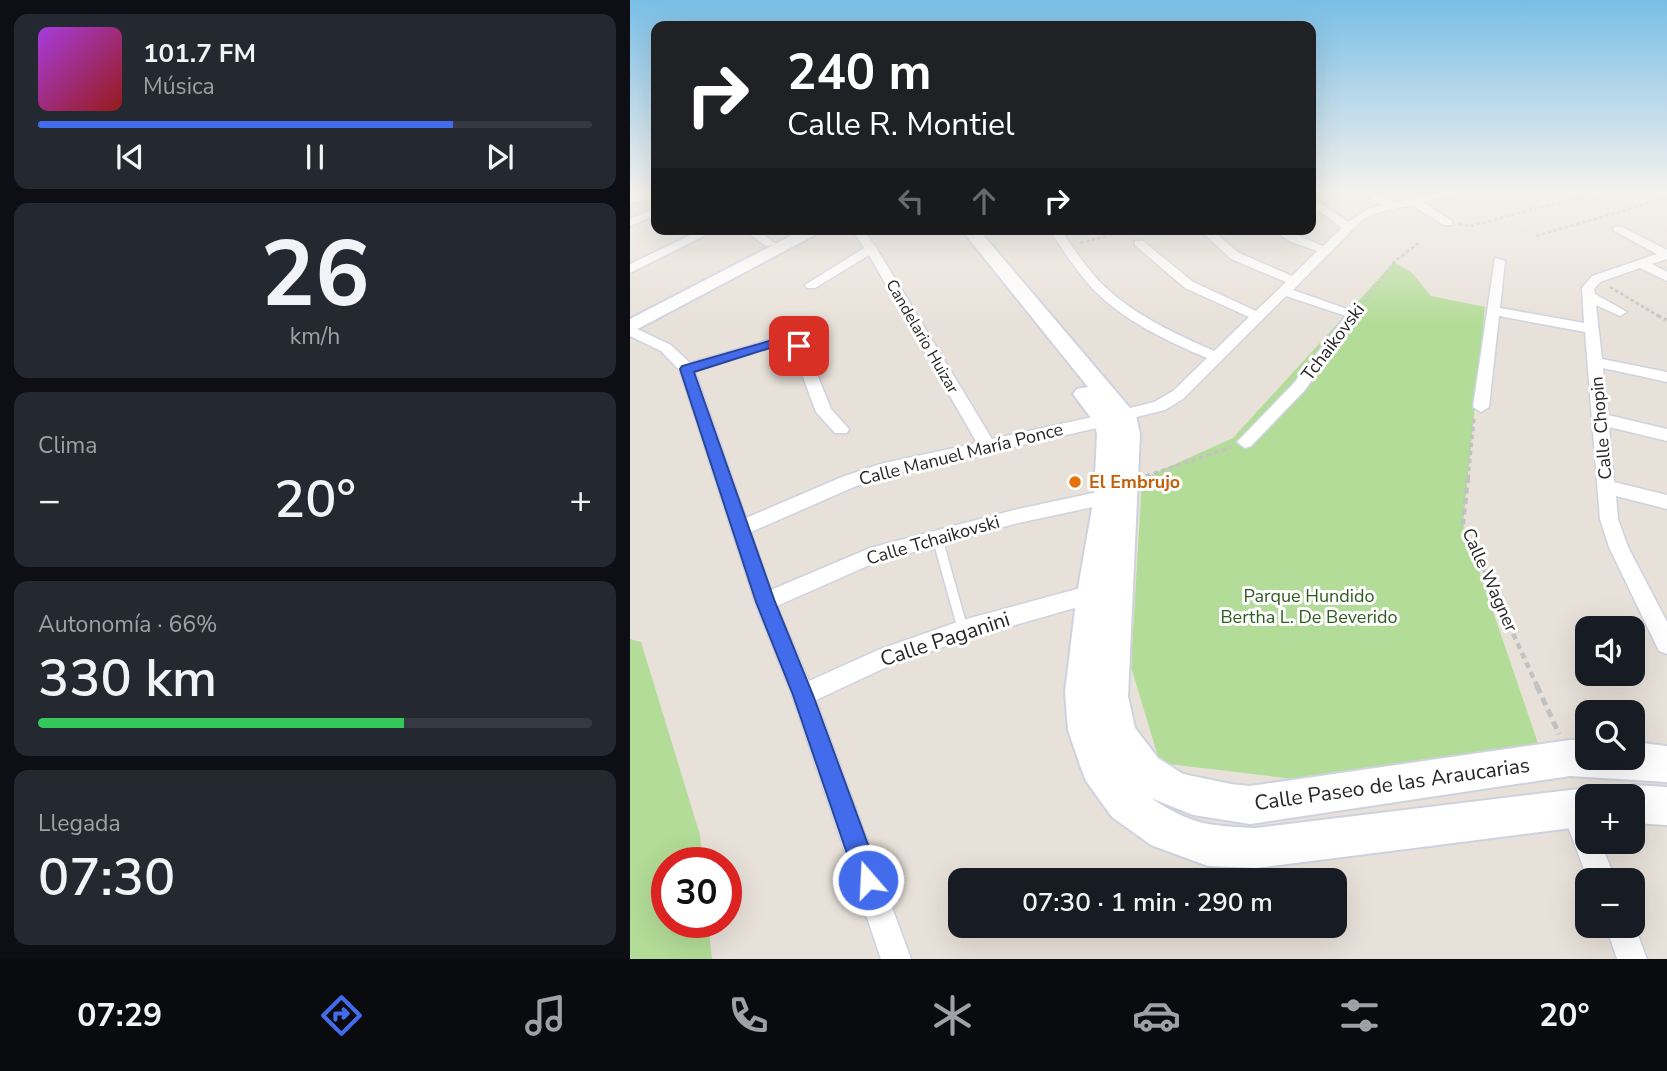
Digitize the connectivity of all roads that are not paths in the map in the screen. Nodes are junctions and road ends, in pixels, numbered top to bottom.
1 (699, 236) edge
2 (758, 236) edge
3 (786, 236) edge
4 (805, 236) edge
5 (862, 236) edge
6 (1059, 236) edge
7 (1212, 236) edge
8 (1288, 236) edge
9 (1339, 236) edge
10 (1631, 236) edge
11 (967, 237) edge
12 (1139, 243) dead end
13 (771, 244) junction
14 (872, 249) junction
15 (1325, 250) junction
16 (1667, 255) edge
17 (1499, 261) dead end
18 (1642, 264) junction
19 (630, 269) edge
20 (1667, 277) edge
21 (811, 285) dead end
22 (1289, 286) junction
23 (1589, 296) junction
24 (1492, 311) junction
25 (1620, 312) dead end
26 (1257, 316) junction
27 (630, 317) edge
28 (630, 329) edge
29 (1593, 329) junction
30 (1218, 358) junction
31 (1596, 362) junction
32 (687, 369) junction
33 (1667, 377) edge
34 (1478, 411) road end
35 (1115, 417) junction
36 (1600, 419) junction
37 (841, 429) dead end
38 (1667, 435) edge
39 (1245, 442) road end
40 (987, 445) junction
41 (1606, 487) junction
42 (1116, 490) junction
43 (1667, 502) edge
44 (741, 528) junction
45 (937, 537) junction
46 (1093, 594) junction
47 (765, 602) junction
48 (1661, 622) edge
49 (963, 630) junction
50 (1667, 644) edge
51 (803, 695) junction
52 (1667, 764) edge
53 (1645, 805) edge
54 (1667, 806) edge
55 (1575, 808) edge
56 (1624, 938) edge
57 (896, 959) edge
58 (1632, 959) edge

1 - 19 street
2 - 13 street
3 - 13 main road
4 - 28 main road
5 - 14 street, Candelario Huizar
6 - 30 street
7 - 22 street
8 - 15 street
9 - 15 street, Calle Manuel María Ponce
10 - 16 street
11 - 35 main road
12 - 26 street
13 - 27 main road
14 - 21 street
14 - 40 street, Candelario Huizar
15 - 22 street, Calle Manuel María Ponce
16 - 18 street
17 - 24 street
18 - 20 street
18 - 23 street, Calle Chopin
22 - 26 street, Calle Manuel María Ponce
22 - 39 street, Tchaikovski
23 - 25 street
23 - 29 street, Calle Chopin
24 - 29 street
24 - 34 street
26 - 30 street, Calle Manuel María Ponce
28 - 32 street
29 - 31 street, Calle Chopin
30 - 35 street, Calle Manuel María Ponce
31 - 33 street
31 - 36 street, Calle Chopin
32 - 37 street
32 - 44 street
35 - 40 street, Calle Manuel María Ponce
35 - 42 main road, Calle Paseo de las Araucarias
36 - 38 street
36 - 41 street, Calle Chopin
40 - 44 street, Calle Manuel María Ponce
41 - 43 street
41 - 48 street, Calle Chopin
42 - 45 street, Calle Tchaikovski
42 - 46 main road, Calle Paseo de las Araucarias
42 - 52 main road, Calle Paseo de las Araucarias
44 - 47 street
45 - 47 street, Calle Tchaikovski
45 - 49 lane
46 - 49 street, Calle Paganini
46 - 55 main road, Calle Paseo de las Araucarias
47 - 51 street
48 - 50 street, Calle Chopin
49 - 51 street, Calle Paganini
51 - 57 street
53 - 54 main road
56 - 58 street

